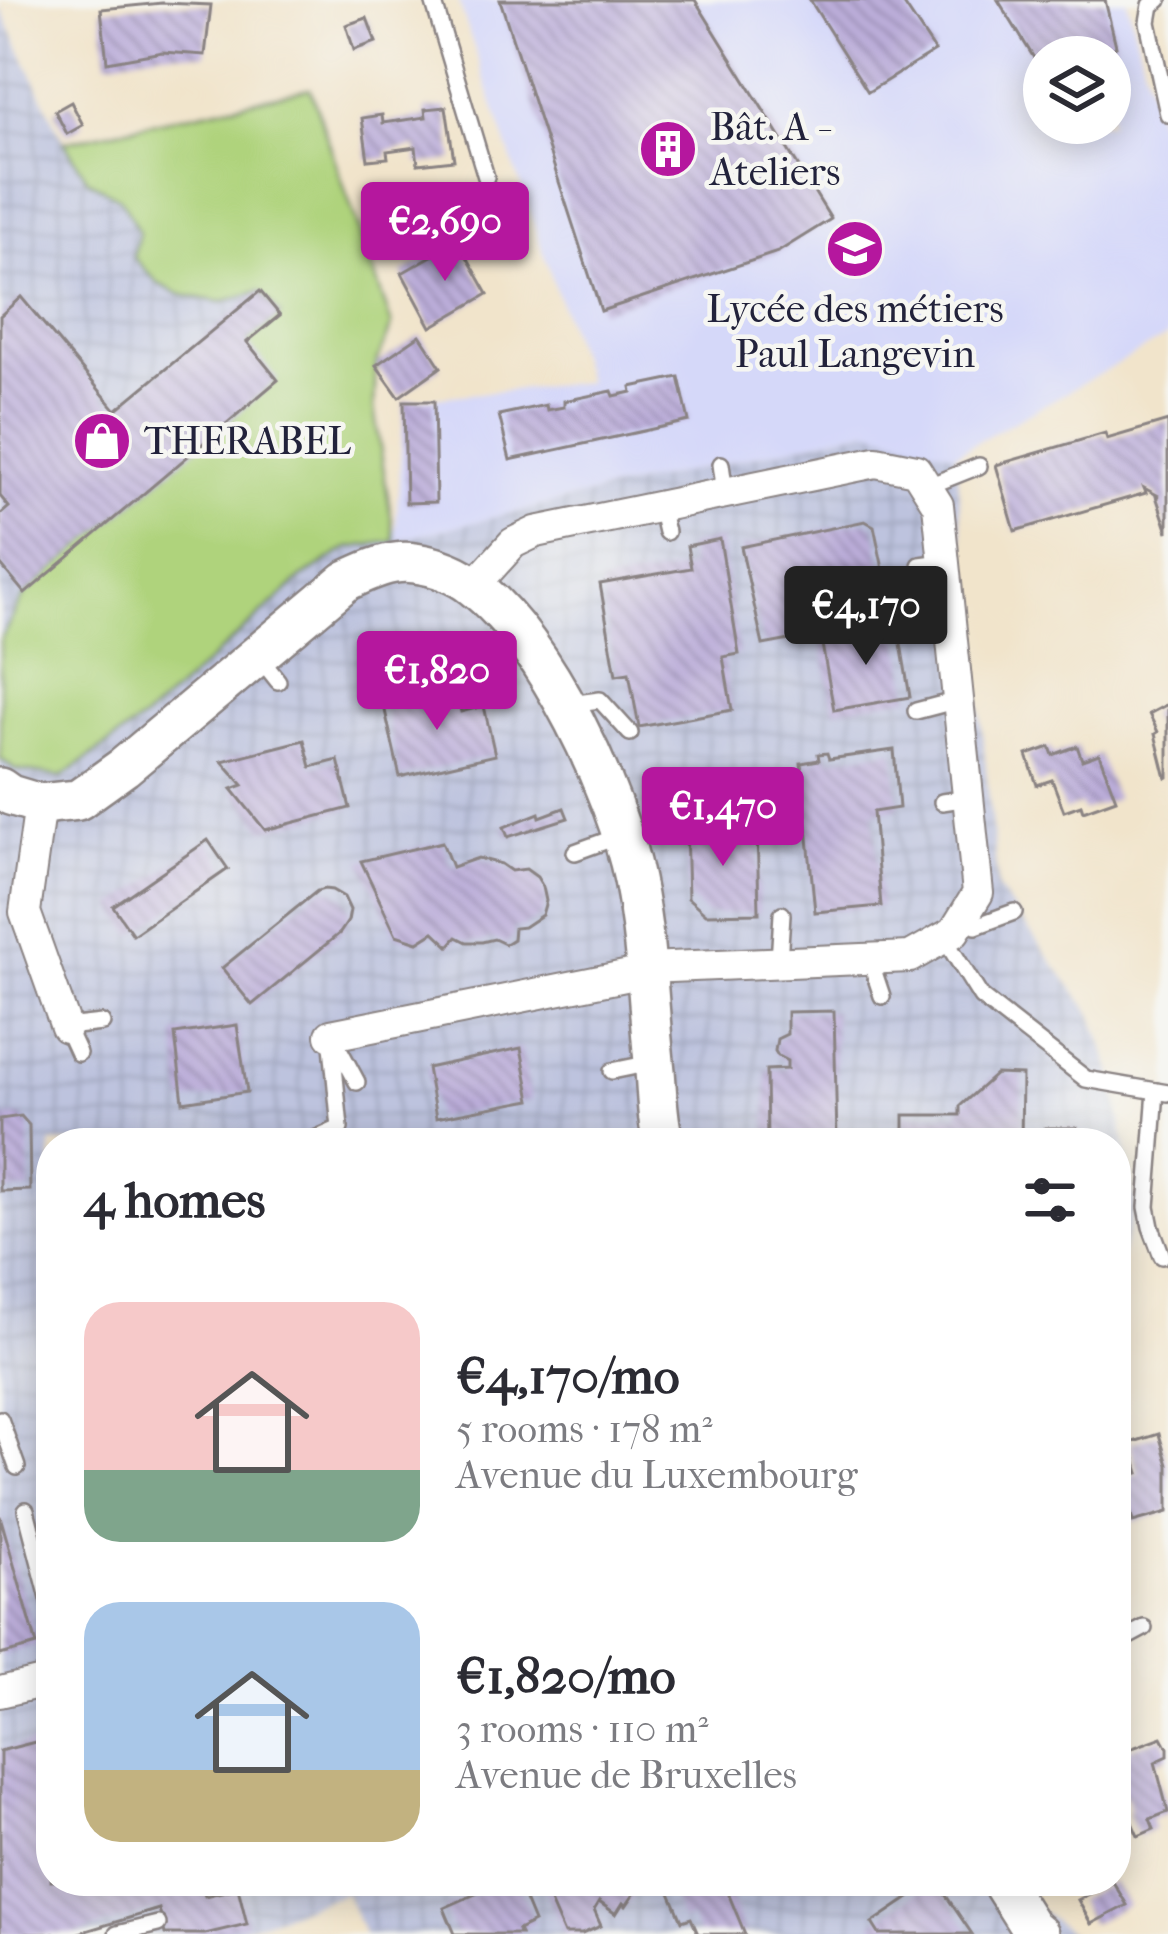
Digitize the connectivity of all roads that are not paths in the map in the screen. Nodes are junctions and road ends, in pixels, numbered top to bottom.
1 (434, 0) edge
2 (1159, 0) edge
3 (1168, 114) edge
4 (486, 177) dead end
5 (979, 466) dead end
6 (926, 487) junction
7 (474, 586) junction
8 (958, 700) junction
9 (566, 704) junction
10 (916, 711) dead end
11 (630, 733) dead end
12 (0, 788) edge
13 (40, 804) junction
14 (622, 835) junction
15 (575, 852) dead end
16 (1014, 912) dead end
17 (782, 914) dead end
18 (953, 928) junction
19 (869, 957) junction
20 (779, 961) junction
21 (646, 968) junction
22 (882, 996) dead end
23 (102, 1023) dead end
24 (332, 1035) junction
25 (72, 1040) joint
26 (654, 1063) junction
27 (612, 1071) dead end
28 (357, 1082) dead end
29 (1162, 1092) edge
30 (340, 1128) edge
31 (661, 1128) edge
32 (1162, 1256) dead end
33 (0, 1419) edge
34 (17, 1467) dead end
35 (26, 1510) dead end
36 (36, 1548) edge
37 (1144, 1628) dead end
38 (1131, 1635) edge
39 (36, 1684) edge
40 (0, 1692) edge
41 (1010, 1896) edge
42 (158, 1924) dead end
43 (117, 1934) edge
44 (1038, 1934) edge

1 - 4 lane
2 - 3 lane
5 - 6 lane
6 - 7 street
6 - 8 street
7 - 9 street
7 - 13 street
8 - 10 lane
8 - 18 street
9 - 11 lane
9 - 14 street
12 - 13 street
13 - 25 street
14 - 15 lane
14 - 21 street
16 - 18 lane
17 - 20 lane
18 - 19 street
18 - 29 lane
19 - 20 street
19 - 22 lane
20 - 21 street
21 - 24 street
21 - 26 street
23 - 25 lane
24 - 28 lane
24 - 30 lane
26 - 27 lane
26 - 31 street
29 - 32 lane
33 - 34 lane
35 - 36 lane
37 - 38 lane
39 - 40 street
41 - 44 street
42 - 43 lane

